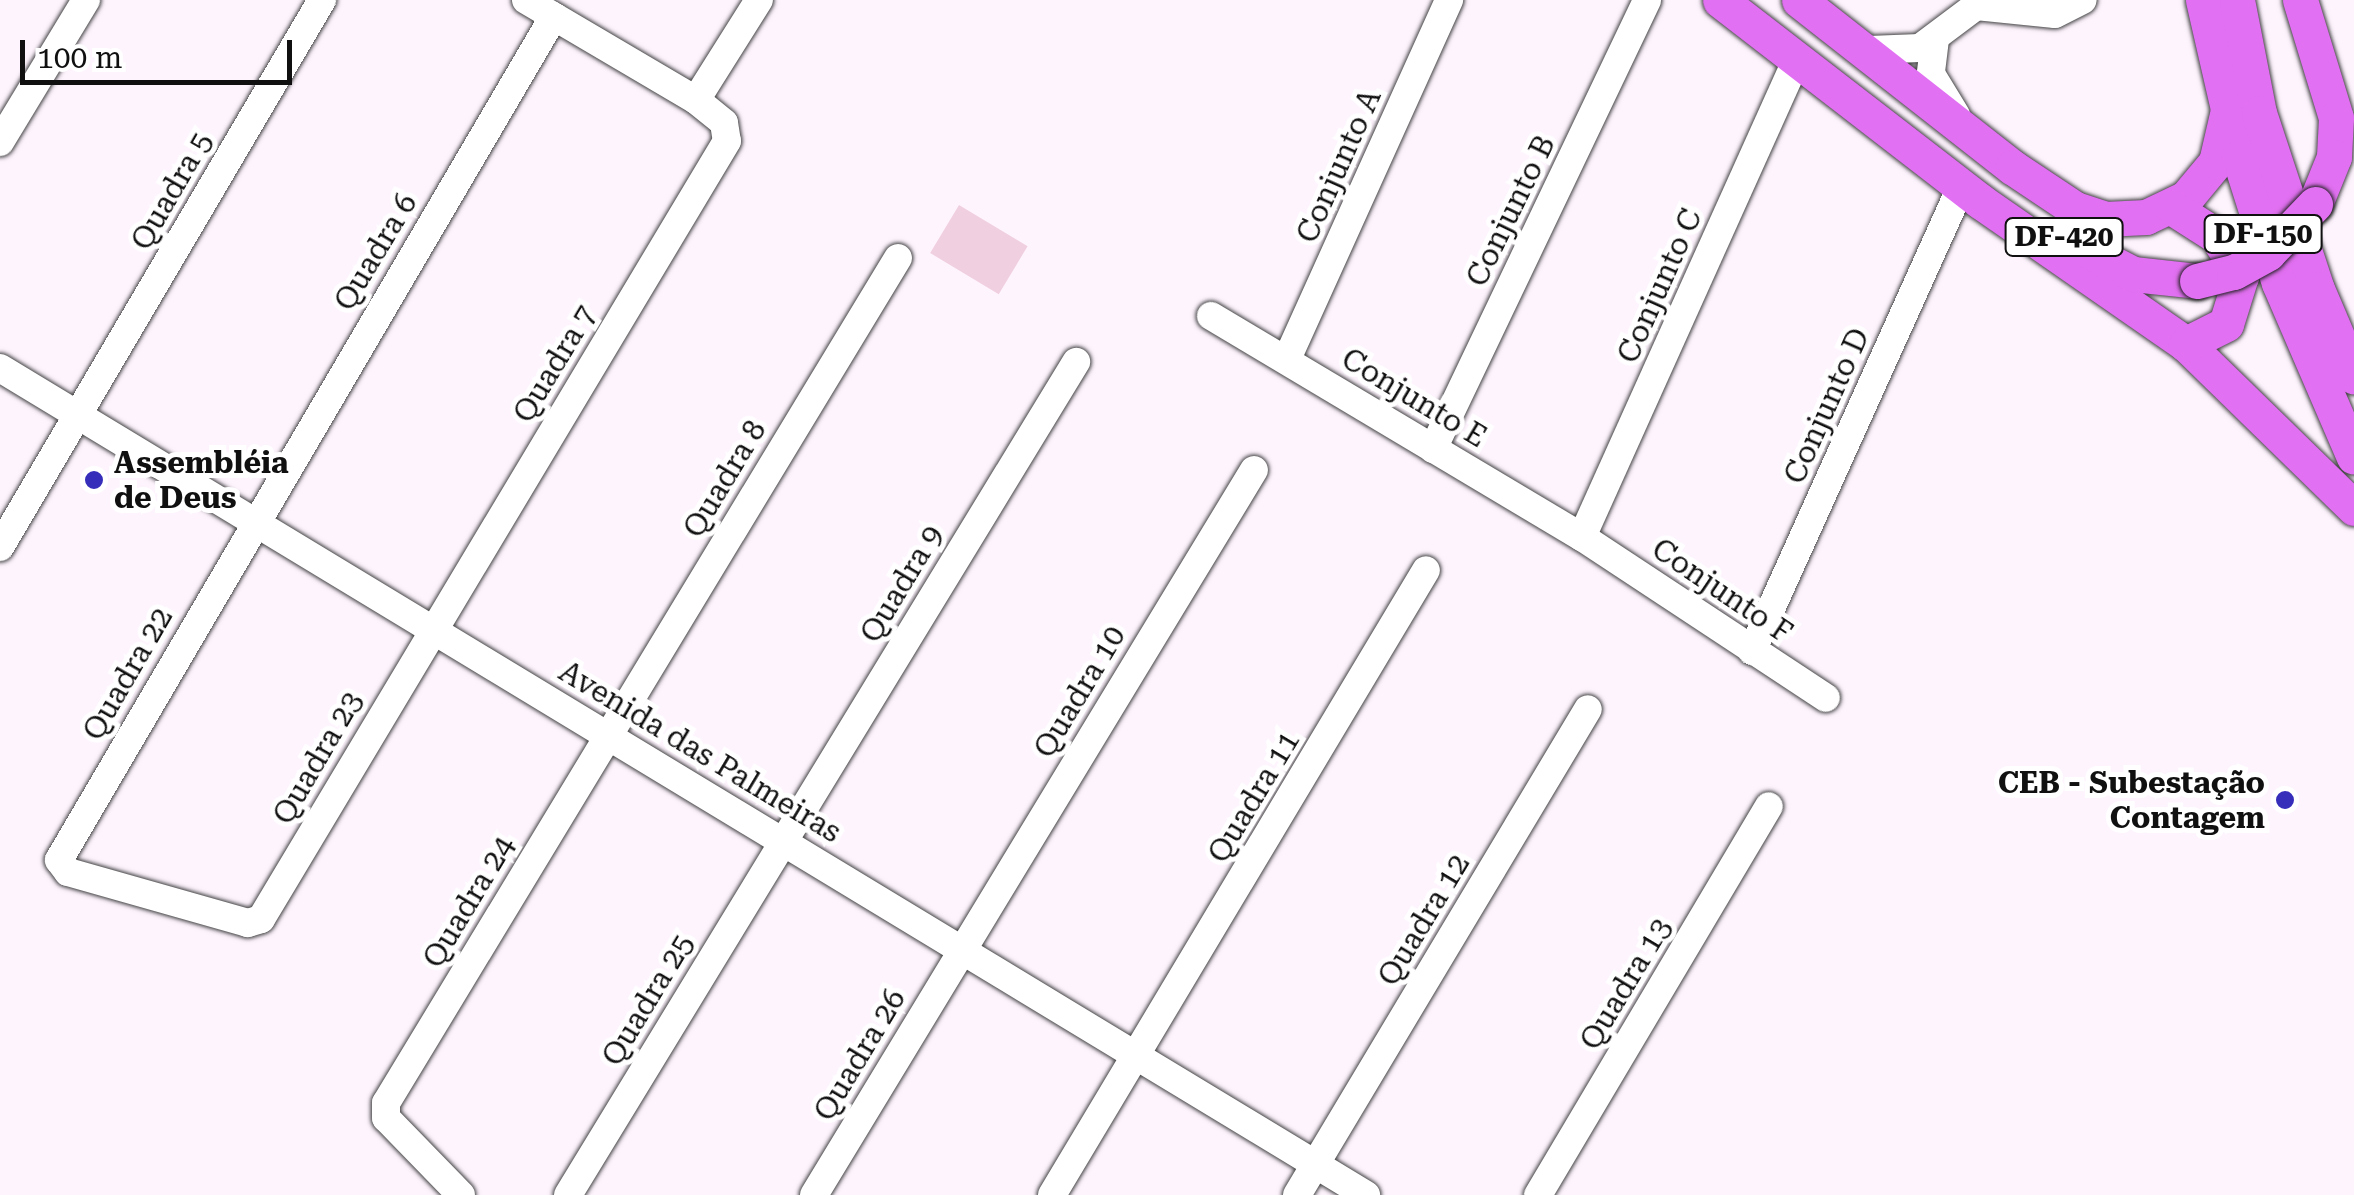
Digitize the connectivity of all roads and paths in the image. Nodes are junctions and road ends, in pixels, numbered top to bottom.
1 (86, 0) edge
2 (322, 0) edge
3 (526, 0) edge
4 (758, 0) edge
5 (1449, 0) edge
6 (1647, 0) edge
7 (1720, 0) edge
8 (1799, 0) edge
9 (2083, 0) edge
10 (2203, 0) edge
11 (2237, 0) edge
12 (2300, 0) edge
13 (1972, 3) edge
14 (554, 16) junction
15 (1935, 39) junction
16 (1870, 50) junction
17 (1796, 61) junction
18 (696, 100) junction
19 (2228, 110) junction
20 (1960, 122) junction
21 (0, 142) edge
22 (1950, 177) junction
23 (2173, 208) junction
24 (898, 258) dead end
25 (1211, 316) dead end
26 (2186, 344) junction
27 (1288, 359) junction
28 (1076, 362) dead end
29 (0, 368) edge
30 (2354, 376) edge
31 (78, 415) junction
32 (1433, 449) junction
33 (2354, 457) edge
34 (1254, 470) dead end
35 (2354, 508) edge
36 (253, 520) junction
37 (1582, 537) junction
38 (0, 547) edge
39 (1426, 570) dead end
40 (431, 629) junction
41 (1752, 651) junction
42 (1826, 698) dead end
43 (1588, 709) dead end
44 (608, 734) junction
45 (1769, 806) dead end
46 (784, 839) junction
47 (261, 919) joint
48 (962, 948) junction
49 (1137, 1056) junction
50 (1315, 1165) junction
51 (460, 1195) edge
52 (568, 1195) edge
53 (814, 1195) edge
54 (1052, 1195) edge
55 (1297, 1195) edge
56 (1366, 1195) edge
57 (1538, 1195) edge

1 - 21 street
2 - 31 street, Quadra 5
3 - 14 street
4 - 18 street
5 - 27 street, Conjunto A
6 - 32 street, Conjunto B
7 - 17 main road, DF-420
8 - 16 main road, DF-420
9 - 13 street
10 - 19 main road, DF-150
11 - 30 main road, DF-150
12 - 22 main road, DF-420, bridge
13 - 15 street
14 - 18 street
14 - 36 street, Quadra 6
15 - 16 street
15 - 20 street
16 - 20 main road, DF-420
17 - 22 main road, DF-420
17 - 37 street, Conjunto C
18 - 40 street, Quadra 7
19 - 23 main road
19 - 33 main road, DF-150
20 - 23 main road, DF-420
22 - 26 main road
22 - 41 street, Conjunto D
23 - 26 main road
24 - 44 street, Quadra 8
25 - 27 street, Conjunto E
26 - 35 main road
27 - 32 street, Conjunto E
28 - 46 street, Quadra 9
29 - 31 street, Avenida das Palmeiras
31 - 36 street, Avenida das Palmeiras
31 - 38 street, Quadra 5
32 - 37 street, Conjunto E
34 - 48 street, Quadra 10
36 - 40 street, Avenida das Palmeiras
36 - 47 street, Quadra 22
37 - 41 street, Conjunto F
39 - 49 street, Quadra 11
40 - 44 street, Avenida das Palmeiras
40 - 47 street, Quadra 23
41 - 42 street, Conjunto F
43 - 50 street, Quadra 12
44 - 46 street, Avenida das Palmeiras
44 - 51 street, Quadra 24
45 - 57 street, Quadra 13
46 - 48 street, Avenida das Palmeiras
46 - 52 street, Quadra 25
48 - 49 street, Avenida das Palmeiras
48 - 53 street, Quadra 26
49 - 50 street, Avenida das Palmeiras
49 - 54 street, Quadra 11
50 - 55 street, Quadra 12
50 - 56 street, Avenida das Palmeiras

